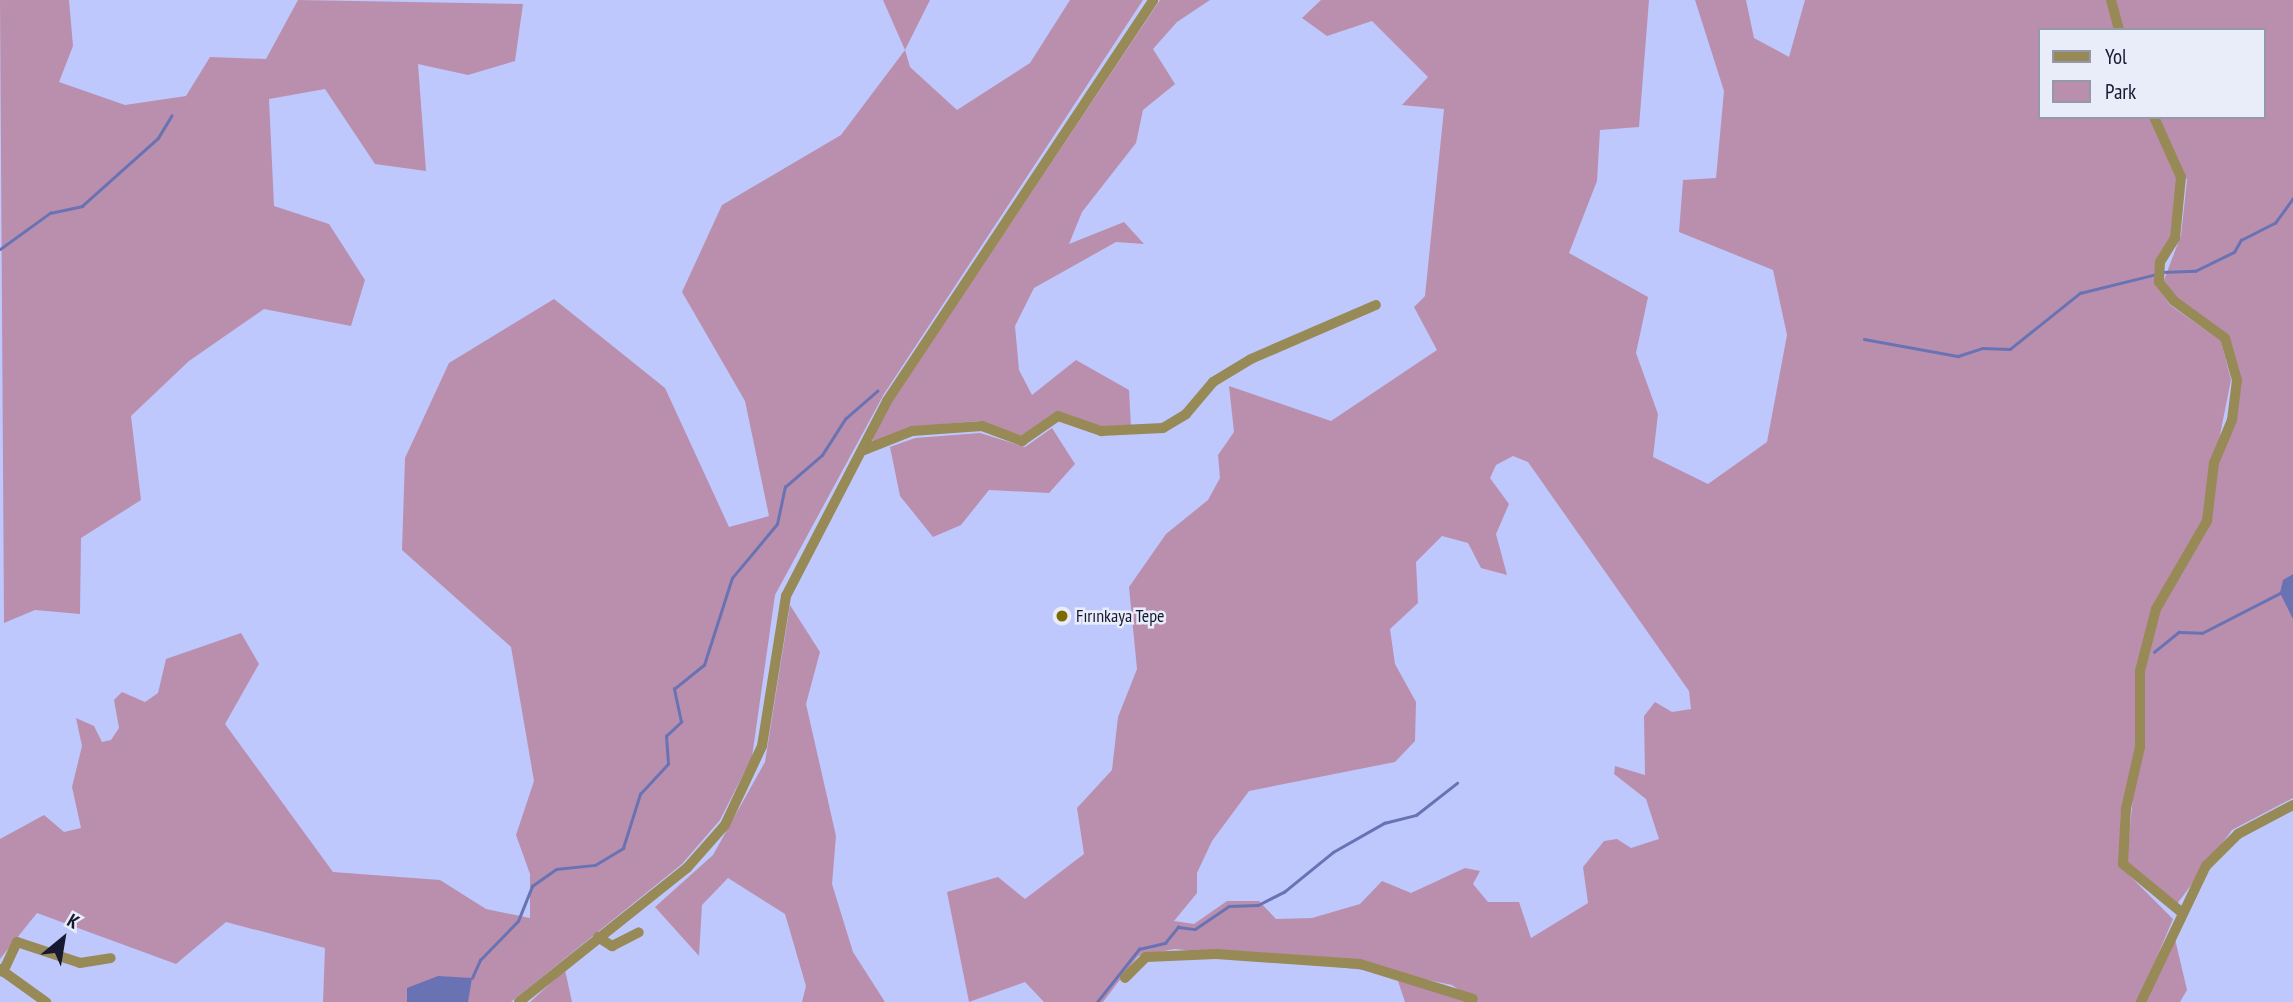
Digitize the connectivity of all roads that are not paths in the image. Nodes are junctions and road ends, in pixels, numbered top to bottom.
1 (1153, 0) edge
2 (2111, 0) edge
3 (2118, 28) edge
4 (2155, 119) edge
5 (1376, 305) dead end
6 (864, 450) junction
7 (2293, 805) edge
8 (2180, 911) junction
9 (639, 932) dead end
10 (598, 937) junction
11 (111, 958) dead end
12 (1, 970) edge
13 (1125, 978) dead end
14 (1473, 999) dead end
15 (47, 1002) edge
16 (519, 1002) edge
17 (2141, 1002) edge

1 - 6 street
2 - 3 street
4 - 8 street
5 - 6 street
6 - 10 street
7 - 8 street
8 - 17 street
9 - 10 street
10 - 16 street
11 - 12 street
12 - 15 street
13 - 14 street

